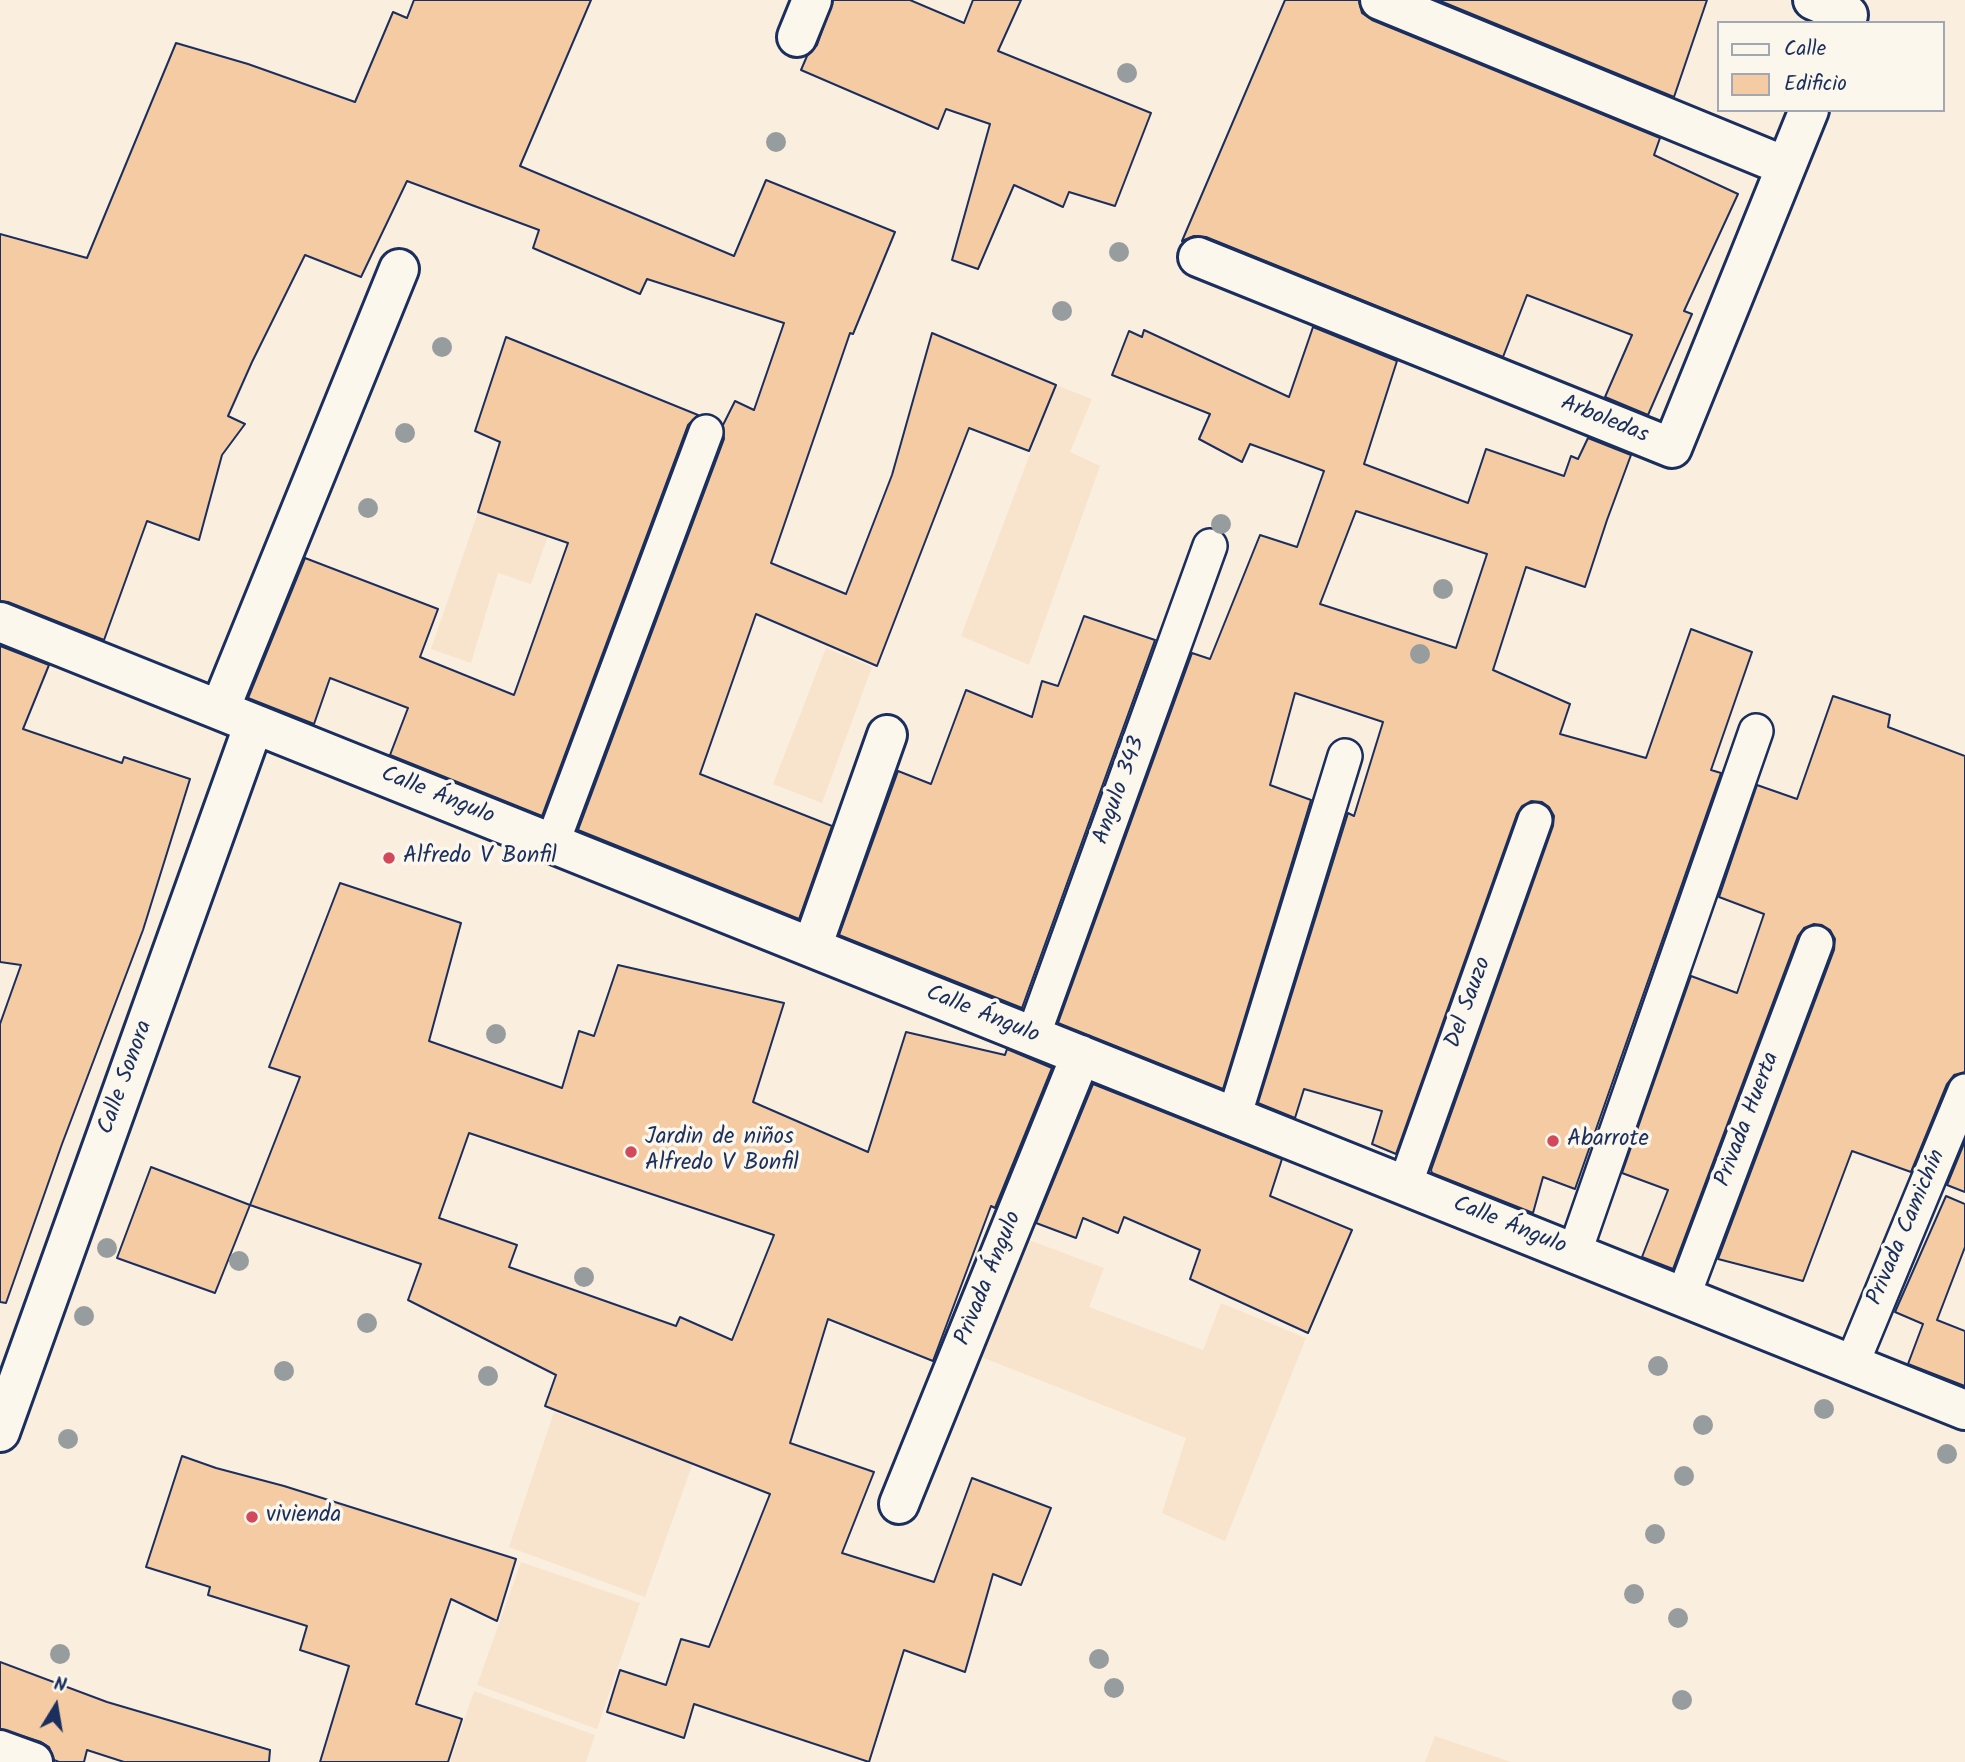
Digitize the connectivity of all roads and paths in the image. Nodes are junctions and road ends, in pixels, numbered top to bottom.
1 (812, 0) edge
2 (1380, 0) edge
3 (1813, 0) edge
4 (1850, 12) edge
5 (797, 37) dead end
6 (1808, 112) edge
7 (1785, 166) junction
8 (1198, 257) dead end
9 (399, 269) dead end
10 (706, 432) dead end
11 (1210, 546) dead end
12 (0, 622) edge
13 (237, 716) junction
14 (1756, 731) dead end
15 (887, 735) dead end
16 (1345, 756) dead end
17 (1535, 820) dead end
18 (552, 844) junction
19 (1816, 943) dead end
20 (812, 947) junction
21 (1032, 1036) junction
22 (1081, 1055) junction
23 (1965, 1091) edge
24 (1234, 1117) junction
25 (1405, 1185) junction
26 (1574, 1254) junction
27 (1683, 1297) junction
28 (1852, 1364) junction
29 (1965, 1410) edge
30 (0, 1432) edge
31 (900, 1504) dead end
32 (0, 1750) edge
33 (33, 1762) edge

1 - 5 street
2 - 7 street
3 - 4 street
6 - 7 street, Arboledas
7 - 8 street, Arboledas
9 - 13 street, Calle Sonora
10 - 18 lane
11 - 21 lane, Angulo 343
12 - 13 street, Calle Ángulo
13 - 18 street, Calle Ángulo
13 - 30 street, Calle Sonora
14 - 26 lane
15 - 20 street
16 - 24 lane
17 - 25 lane, Del Sauzo
18 - 20 street, Calle Ángulo
19 - 27 lane, Privada Huerta
20 - 21 street, Calle Ángulo
21 - 22 street, Calle Ángulo
22 - 24 street, Calle Ángulo
22 - 31 street, Privada Ángulo
23 - 28 lane, Privada Camichín
24 - 25 street, Calle Ángulo
25 - 26 street, Calle Ángulo
26 - 27 street, Calle Ángulo
27 - 28 street, Calle Ángulo
28 - 29 street, Calle Ángulo
32 - 33 street

